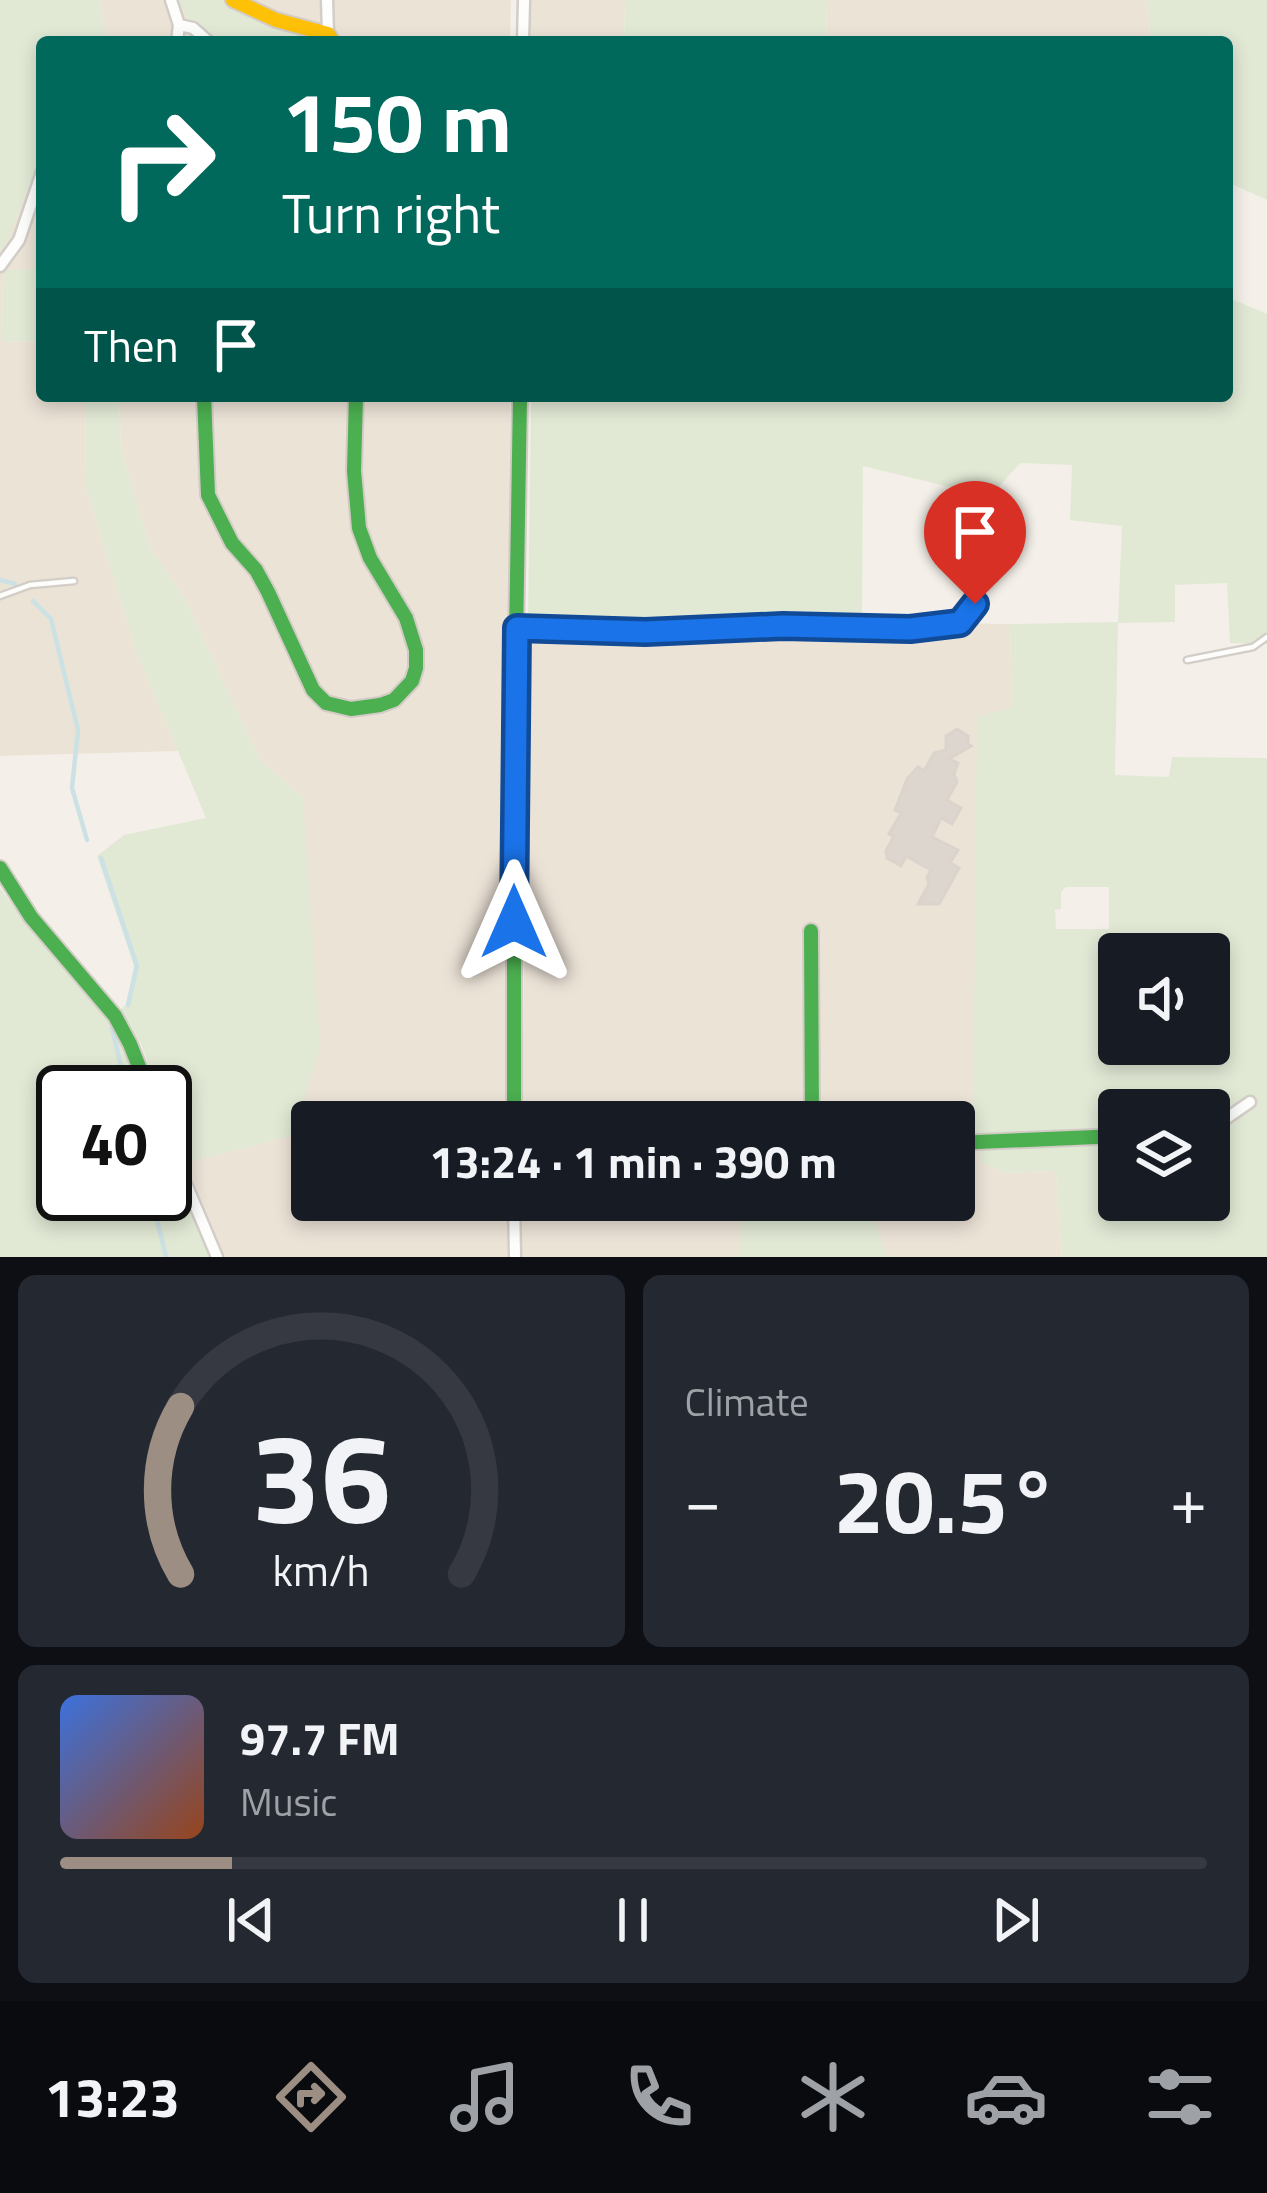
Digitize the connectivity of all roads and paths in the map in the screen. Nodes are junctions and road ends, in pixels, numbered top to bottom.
1 (171, 0) edge
2 (233, 0) edge
3 (327, 0) edge
4 (524, 0) edge
5 (179, 26) junction
6 (178, 36) edge
7 (202, 36) edge
8 (324, 36) edge
9 (330, 36) edge
10 (524, 36) edge
11 (36, 191) edge
12 (0, 266) edge
13 (204, 402) edge
14 (356, 402) edge
15 (520, 402) edge
16 (74, 581) dead end
17 (0, 596) edge
18 (975, 604) dead end
19 (517, 628) junction
20 (1267, 637) edge
21 (1186, 660) dead end
22 (0, 868) edge
23 (811, 931) dead end
24 (138, 1065) edge
25 (514, 1101) edge
26 (812, 1101) edge
27 (1250, 1102) dead end
28 (1230, 1116) edge
29 (1098, 1137) edge
30 (975, 1142) edge
31 (192, 1197) edge
32 (514, 1221) edge
33 (218, 1257) edge
34 (514, 1257) edge

1 - 5 street
2 - 8 street
3 - 9 street
4 - 10 street
5 - 6 street
5 - 7 street
11 - 12 street
13 - 14 street
15 - 19 street
16 - 17 lane
18 - 19 lane
19 - 25 street
20 - 21 lane
22 - 24 street
23 - 26 street
27 - 28 street
29 - 30 street
31 - 33 street
32 - 34 street

